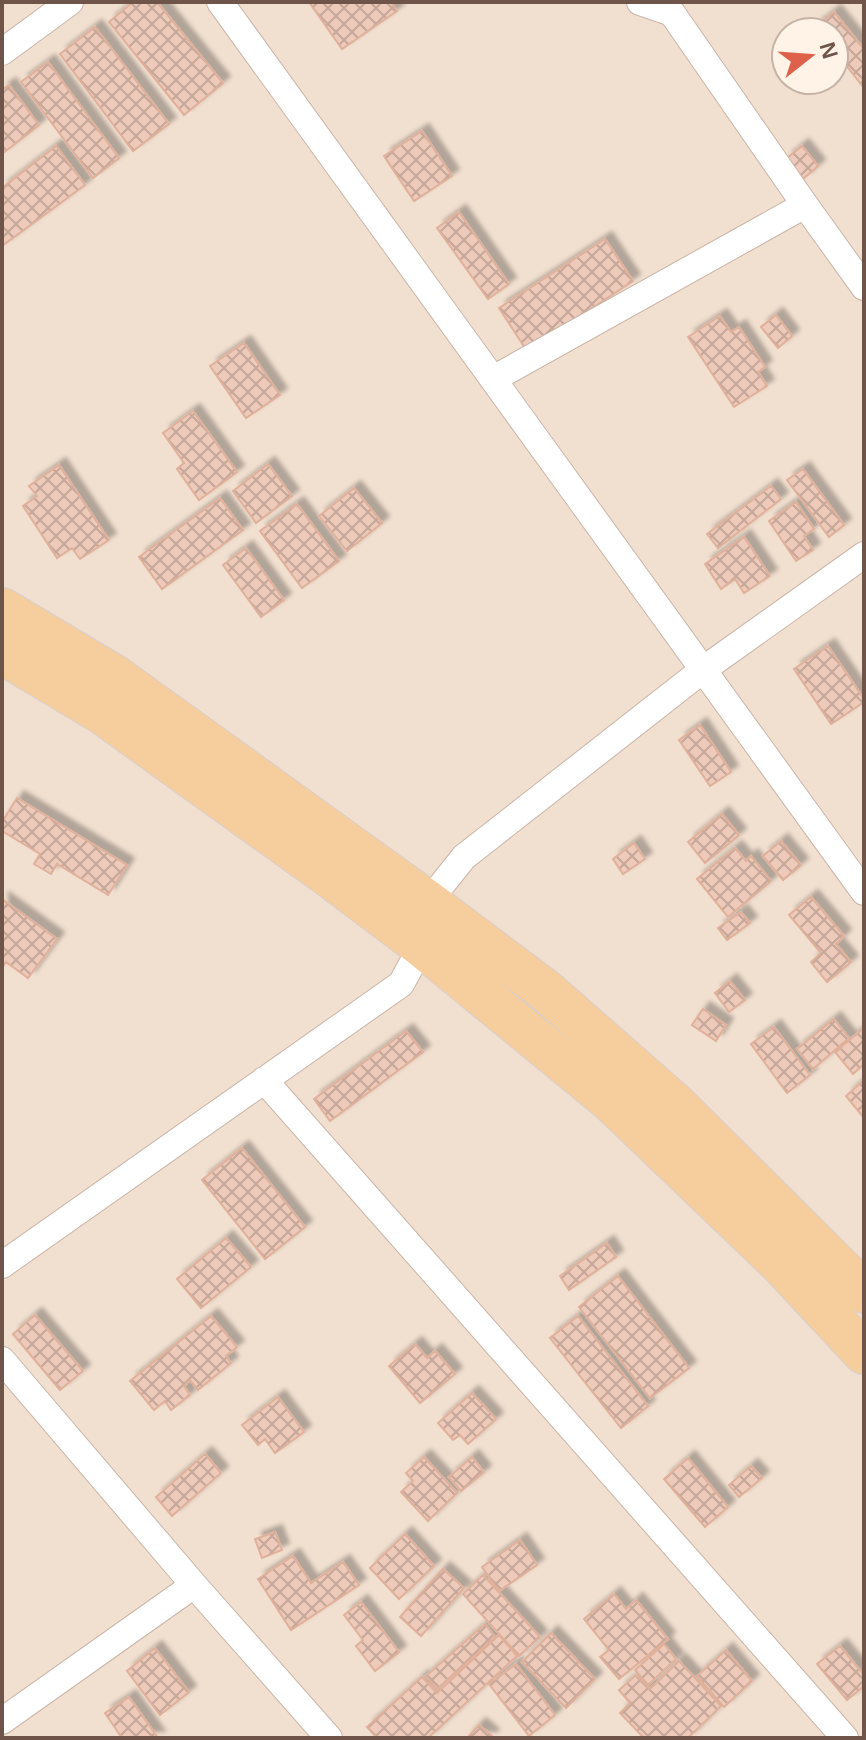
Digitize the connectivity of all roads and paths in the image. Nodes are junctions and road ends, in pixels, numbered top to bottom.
1 (70, 2) edge
2 (220, 2) edge
3 (640, 2) edge
4 (2, 52) edge
5 (805, 205) junction
6 (864, 287) edge
7 (493, 379) junction
8 (864, 555) edge
9 (2, 609) edge
10 (2, 653) edge
11 (704, 669) junction
12 (864, 892) edge
13 (428, 902) junction
14 (422, 946) junction
15 (264, 1080) junction
16 (2, 1265) edge
17 (864, 1292) edge
18 (864, 1353) edge
19 (2, 1360) edge
20 (194, 1585) junction
21 (2, 1721) edge
22 (329, 1738) edge
23 (845, 1738) edge

1 - 4 street
2 - 7 street
3 - 5 street
5 - 6 street
5 - 7 street
7 - 11 street
8 - 11 street
9 - 13 main road
10 - 14 main road
11 - 12 street
11 - 13 street
13 - 14 street
13 - 17 main road
14 - 15 street
14 - 18 main road
15 - 16 street
15 - 23 street
19 - 20 street
20 - 21 street
20 - 22 street

